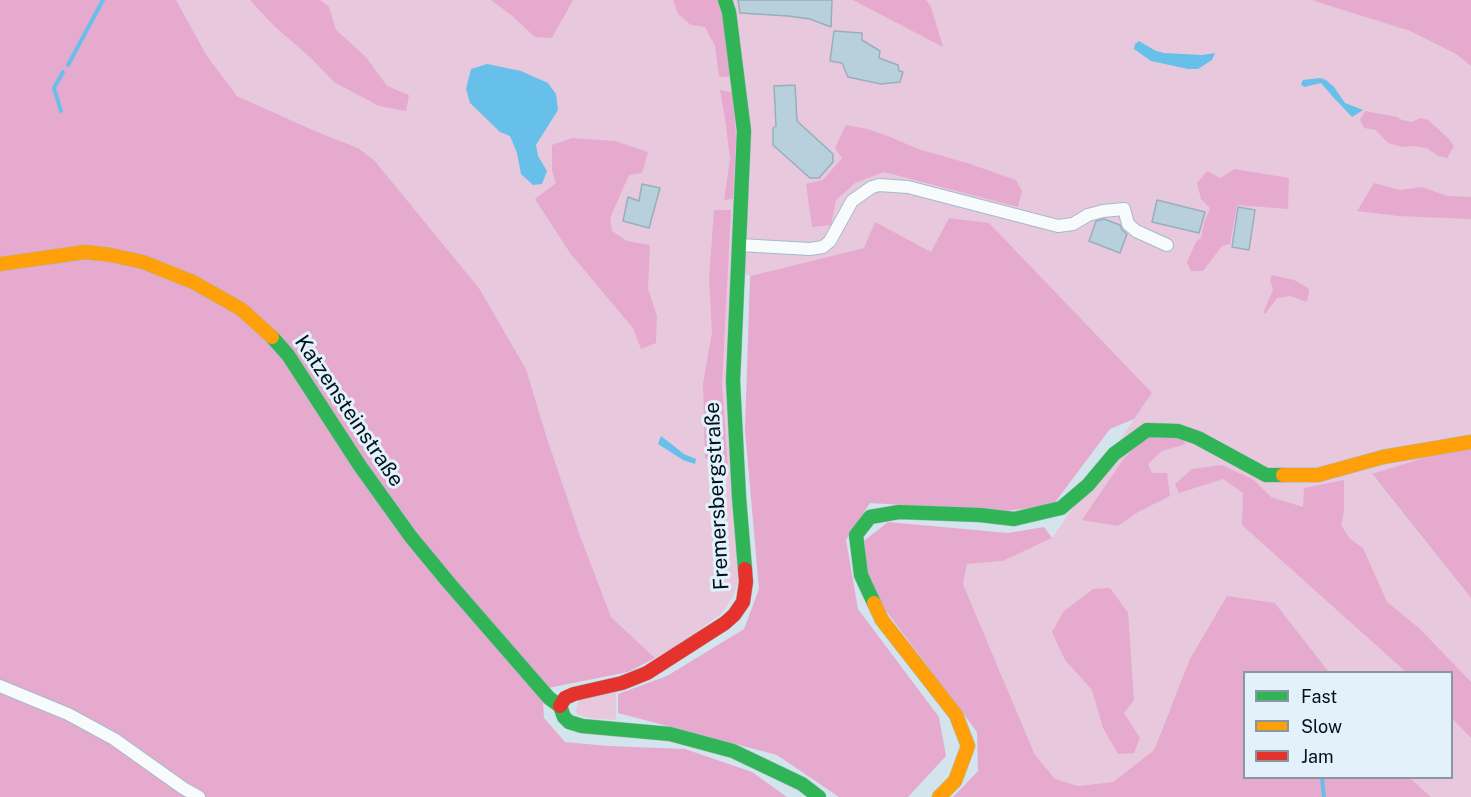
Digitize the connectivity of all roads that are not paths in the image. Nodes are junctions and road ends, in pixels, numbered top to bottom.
1 (725, 0) edge
2 (739, 245) junction
3 (1167, 245) dead end
4 (0, 264) edge
5 (1471, 442) edge
6 (0, 686) edge
7 (560, 706) junction
8 (199, 797) edge
9 (819, 797) edge
10 (939, 797) edge

1 - 2 street, Fremersbergstraße
2 - 3 street
2 - 7 street, Fremersbergstraße
4 - 7 street, Katzensteinstraße
5 - 10 street
6 - 8 street
7 - 9 street, Katzensteinstraße

